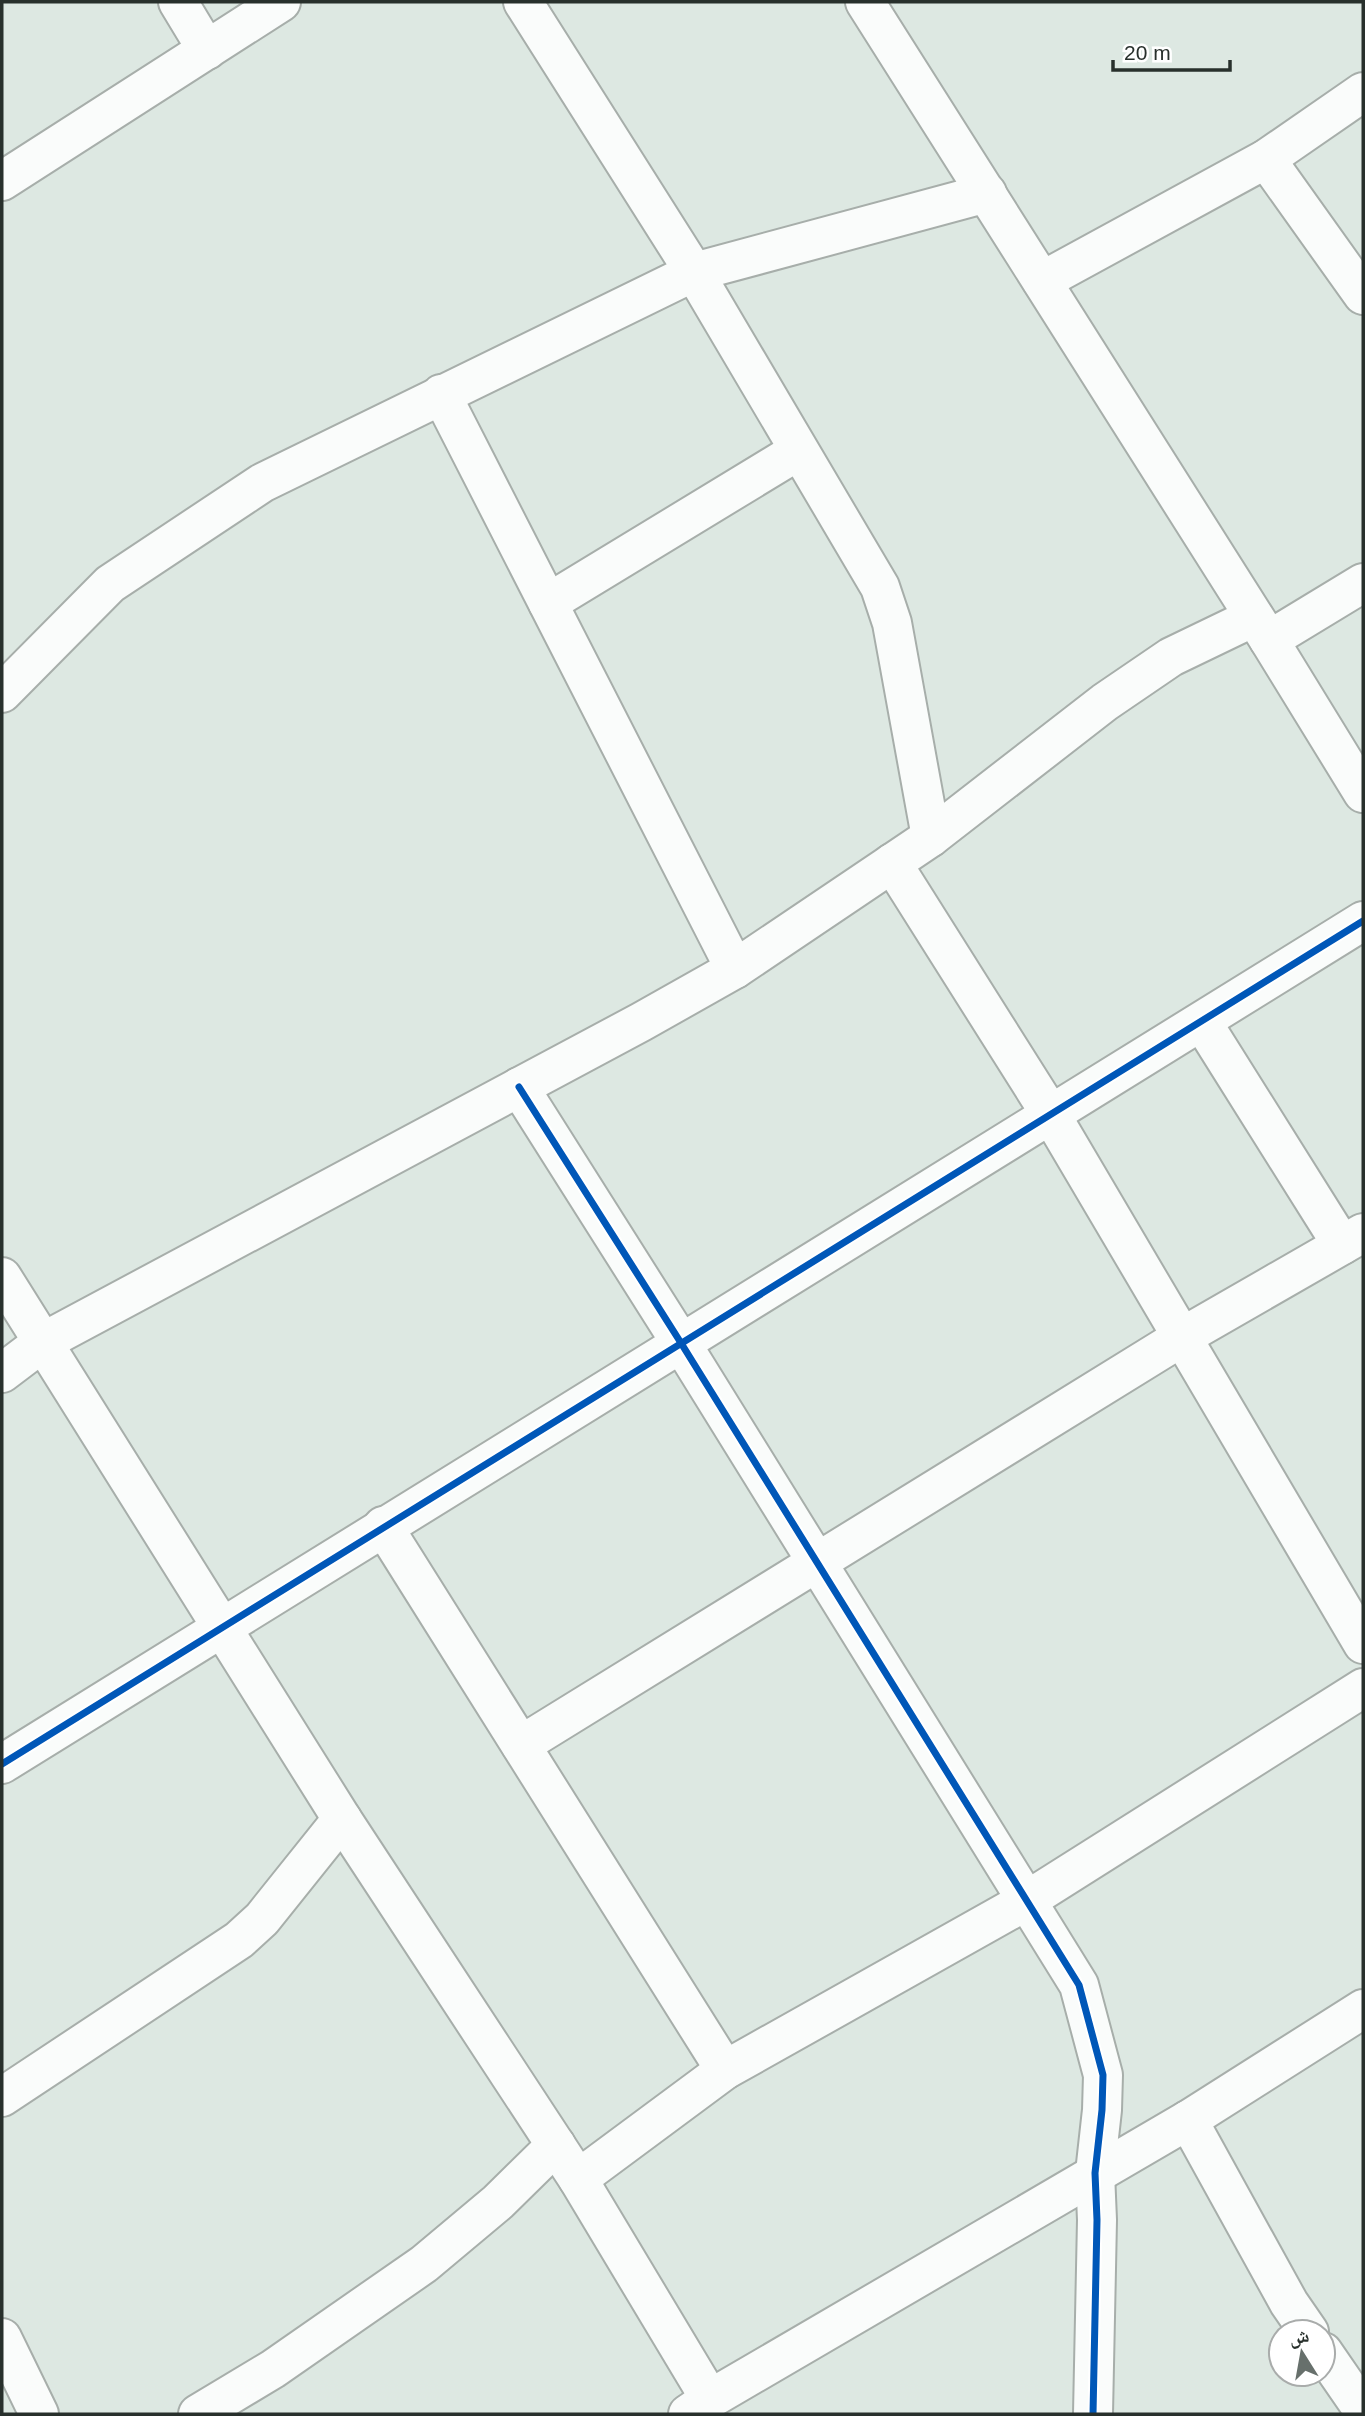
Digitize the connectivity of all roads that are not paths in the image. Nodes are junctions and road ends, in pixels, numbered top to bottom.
1 (178, 2) edge
2 (281, 2) edge
3 (523, 2) edge
4 (868, 3) edge
5 (206, 50) junction
6 (1363, 92) edge
7 (1266, 159) junction
8 (2, 181) edge
9 (987, 193) junction
10 (694, 272) junction
11 (1042, 281) junction
12 (1363, 295) edge
13 (441, 394) junction
14 (798, 451) junction
15 (1363, 583) edge
16 (548, 603) junction
17 (1262, 628) junction
18 (2, 693) edge
19 (1363, 793) edge
20 (931, 837) junction
21 (892, 863) junction
22 (1363, 921) edge
23 (735, 969) junction
24 (1202, 1022) junction
25 (519, 1087) junction
26 (1051, 1115) junction
27 (1353, 1239) edge
28 (2, 1277) edge
29 (1182, 1337) junction
30 (43, 1342) junction
31 (681, 1343) junction
32 (2, 1373) edge
33 (383, 1526) junction
34 (817, 1563) junction
35 (221, 1628) junction
36 (1363, 1644) edge
37 (1363, 1688) edge
38 (521, 1745) junction
39 (2, 1764) edge
40 (342, 1819) junction
41 (1026, 1901) junction
42 (1363, 2008) edge
43 (725, 2070) junction
44 (2, 2097) edge
45 (1188, 2120) junction
46 (556, 2145) junction
47 (1095, 2173) junction
48 (578, 2179) junction
49 (1299, 2318) edge
50 (2, 2338) edge
51 (1337, 2372) edge
52 (699, 2406) edge
53 (1363, 2410) edge
54 (39, 2414) edge
55 (198, 2414) edge
56 (1093, 2414) edge

1 - 5 street
2 - 5 street
3 - 10 street
4 - 9 street
5 - 8 street
6 - 7 street
7 - 11 street
7 - 12 street
9 - 10 street
9 - 11 street
10 - 13 street
10 - 14 street
11 - 17 street
13 - 16 street
13 - 18 street
14 - 16 street
14 - 20 street
15 - 17 street
16 - 23 street
17 - 19 street
17 - 20 street
20 - 21 street
21 - 23 street
21 - 26 street
22 - 24 street
23 - 25 street
24 - 26 street
24 - 27 street
25 - 30 street
25 - 31 street
26 - 29 street
26 - 31 street
27 - 29 street
28 - 30 street
29 - 34 street
29 - 36 street
30 - 32 street
30 - 35 street
31 - 33 street
31 - 34 street
33 - 35 street
33 - 38 street
34 - 38 street
34 - 41 street
35 - 39 street
35 - 40 street
37 - 41 street
38 - 43 street
40 - 44 street
40 - 46 street
41 - 43 street
41 - 47 street
42 - 45 street
43 - 48 street
45 - 47 street
45 - 49 street
46 - 48 street
46 - 55 street
47 - 52 street
47 - 56 street
48 - 52 street
50 - 54 street
51 - 53 street

